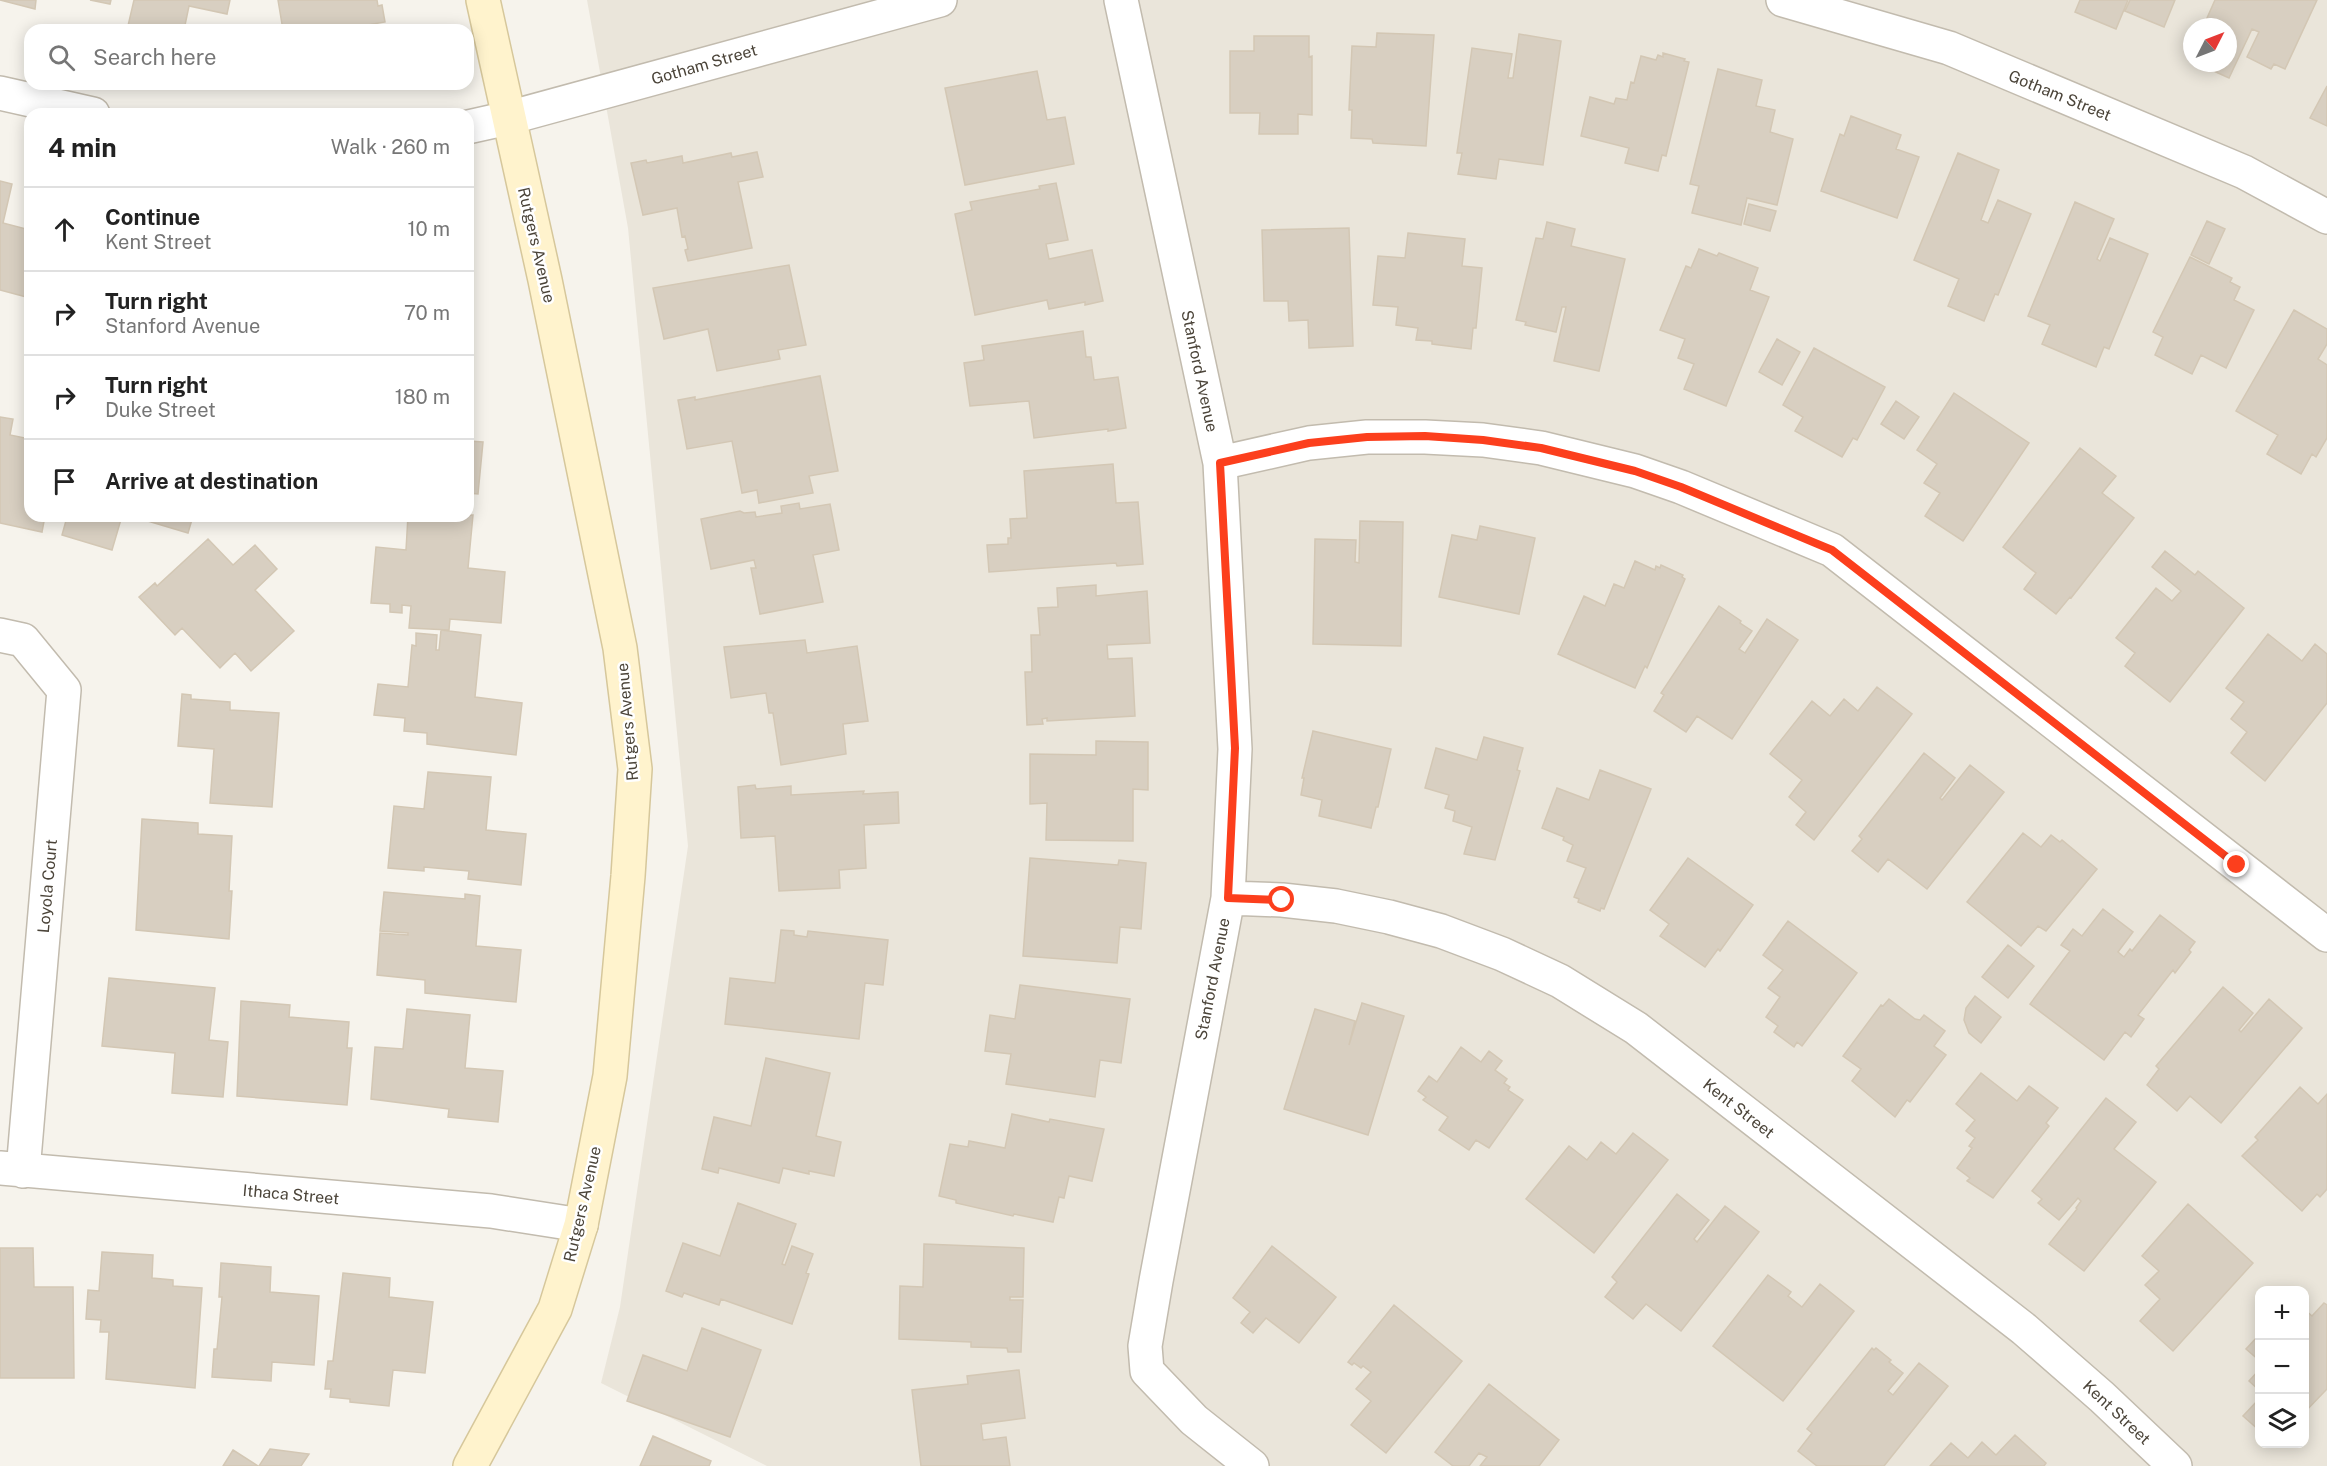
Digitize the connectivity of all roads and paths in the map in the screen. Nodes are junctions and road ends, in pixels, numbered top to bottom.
1 (483, 0) edge
2 (940, 0) edge
3 (1121, 0) edge
4 (1783, 0) edge
5 (0, 93) edge
6 (66, 108) edge
7 (508, 118) junction
8 (474, 126) edge
9 (2327, 217) edge
10 (1220, 463) junction
11 (0, 635) edge
12 (1228, 898) junction
13 (2327, 936) edge
14 (11, 1170) edge
15 (581, 1225) junction
16 (470, 1466) edge
17 (1252, 1466) edge
18 (2175, 1466) edge

1 - 7 main road, Rutgers Avenue
2 - 7 street, Gotham Street
3 - 10 street, Stanford Avenue
4 - 9 street, Gotham Street
5 - 6 street
7 - 8 street, Gotham Street
7 - 15 main road, Rutgers Avenue
10 - 12 street, Stanford Avenue
10 - 13 street
11 - 14 street, Loyola Court
12 - 17 street, Stanford Avenue
12 - 18 street, Kent Street
14 - 15 street, Ithaca Street
15 - 16 main road, Rutgers Avenue

